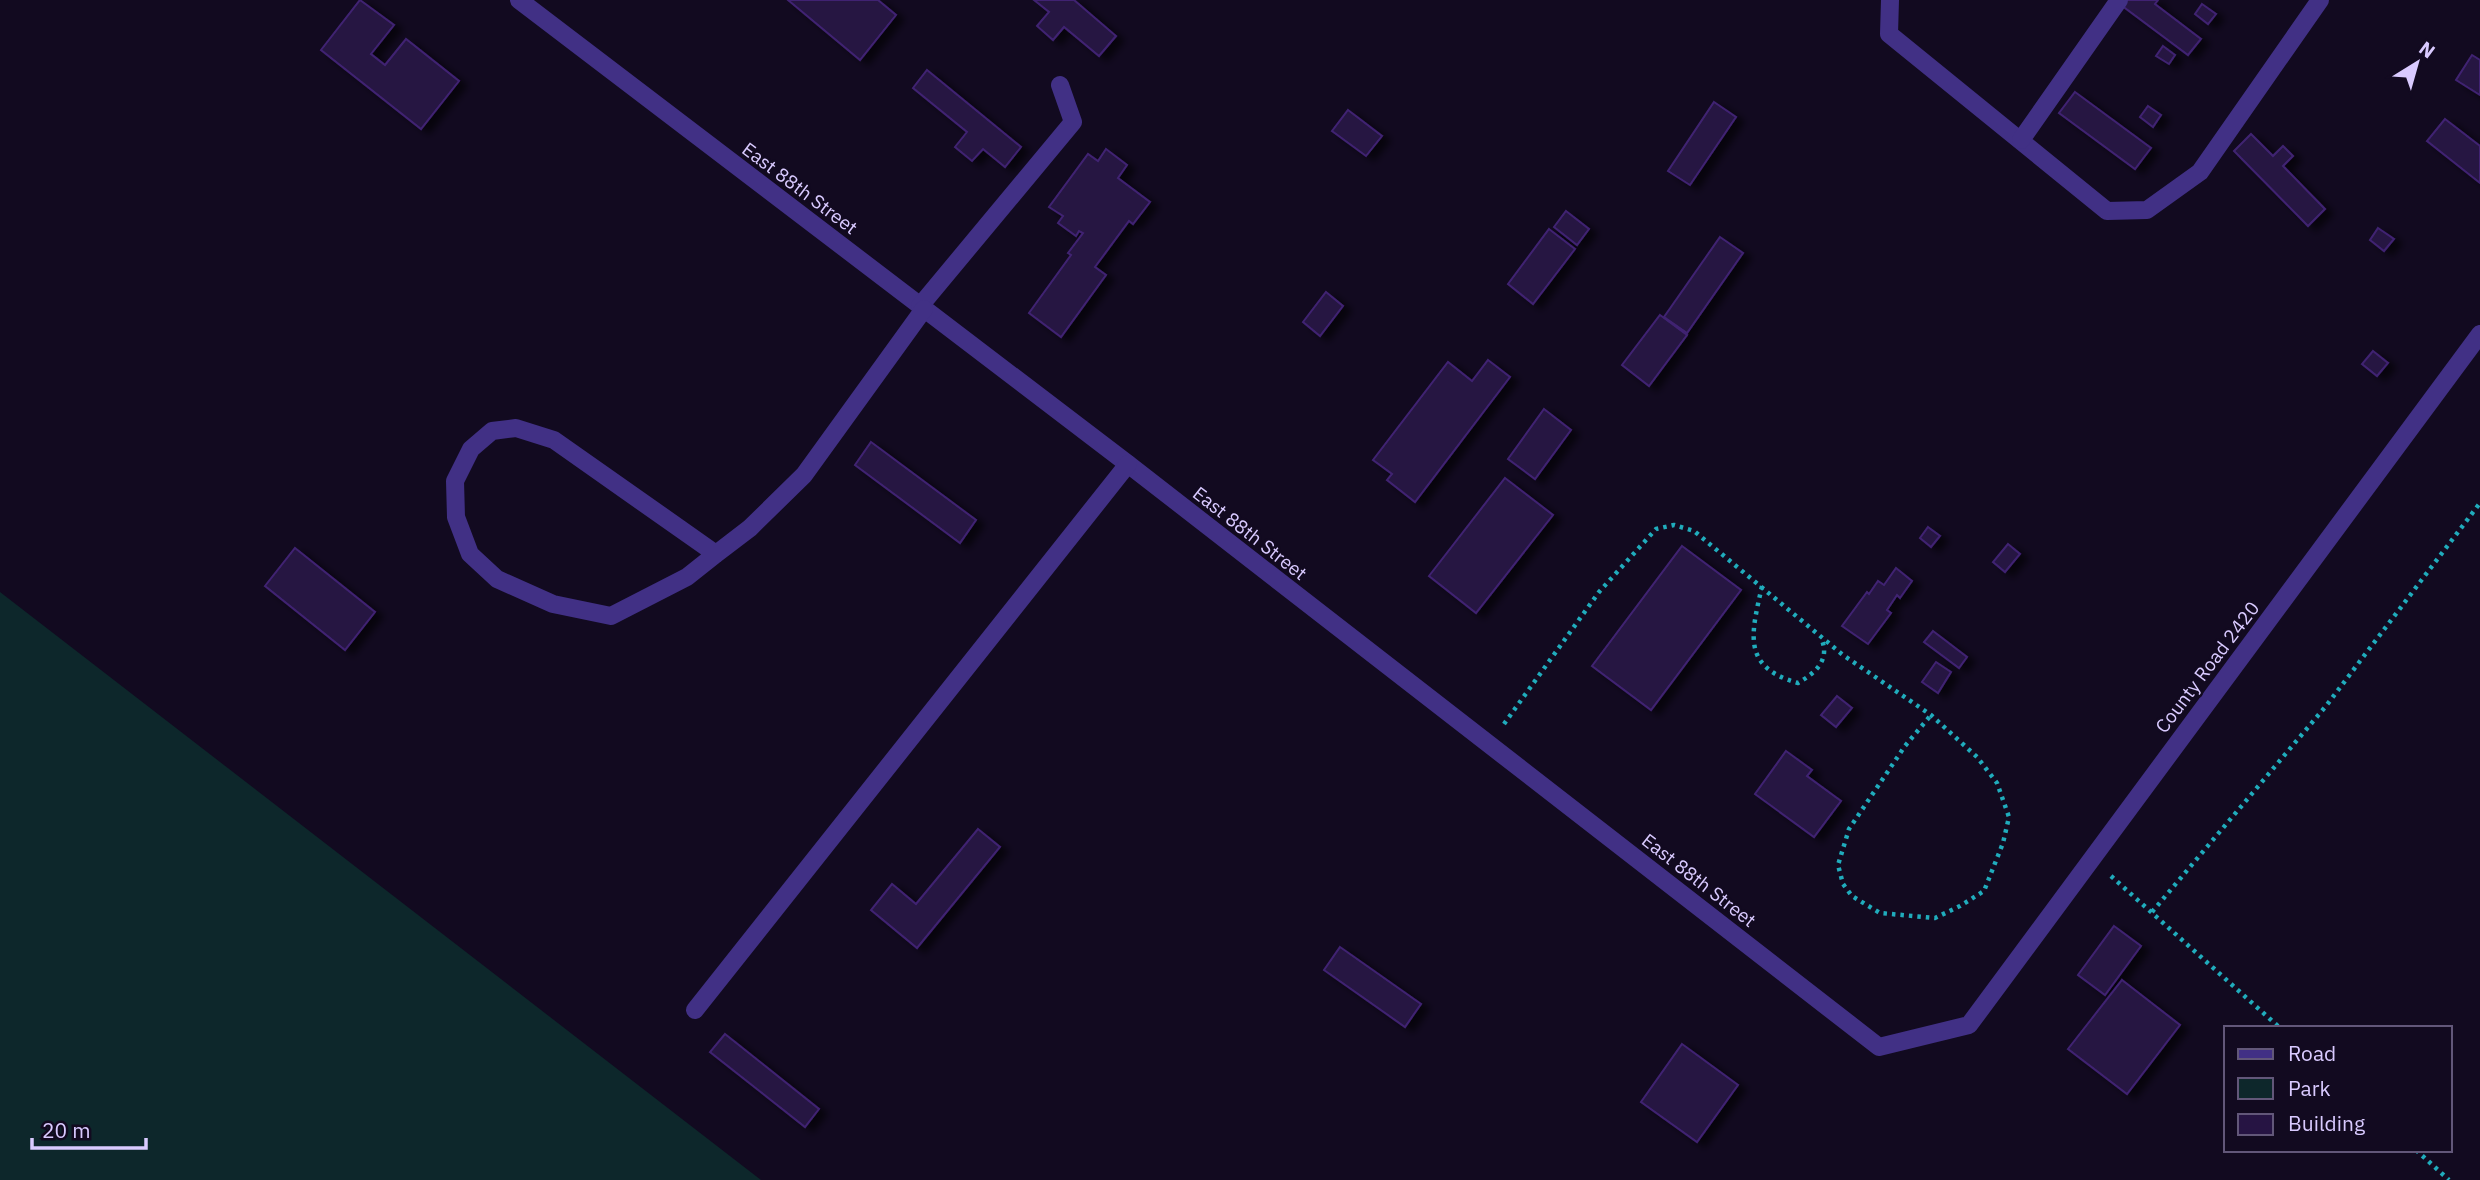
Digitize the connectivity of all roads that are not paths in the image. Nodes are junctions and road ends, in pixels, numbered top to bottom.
1 (519, 0) edge
2 (1890, 0) edge
3 (2119, 0) edge
4 (2320, 0) edge
5 (1060, 85) dead end
6 (2021, 140) junction
7 (922, 307) junction
8 (2480, 334) edge
9 (1128, 464) junction
10 (716, 554) junction
11 (695, 1010) dead end
12 (1969, 1025) joint

1 - 7 street, East 88th Street
2 - 6 street
3 - 6 street
4 - 6 street
5 - 7 street
7 - 9 street, East 88th Street
7 - 10 street
8 - 12 street, County Road 2420
9 - 11 street
9 - 12 street, East 88th Street
10 - 10 street

